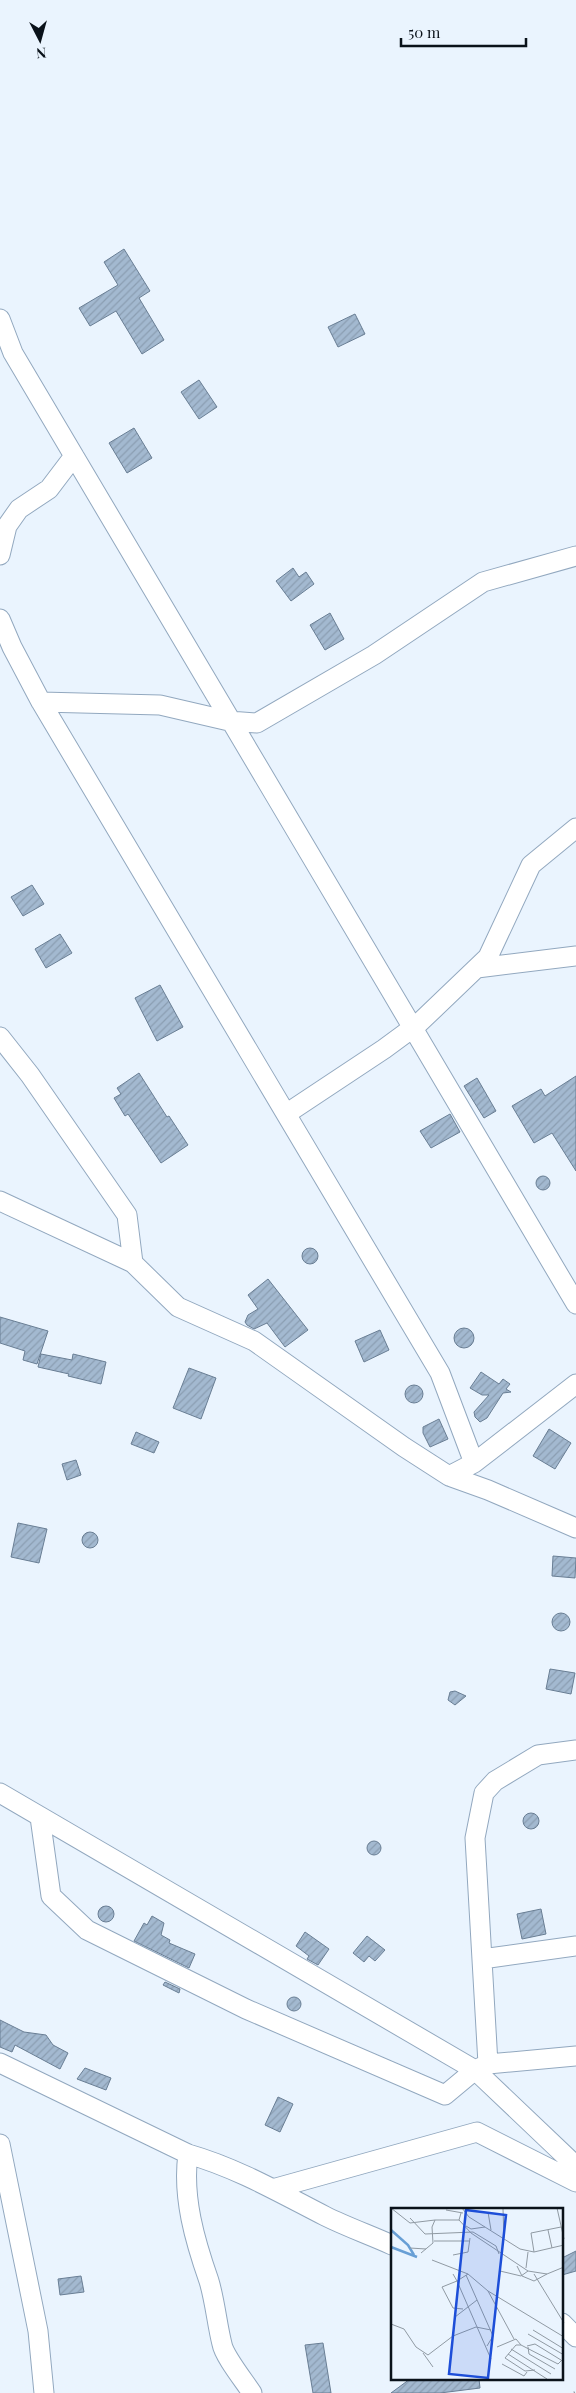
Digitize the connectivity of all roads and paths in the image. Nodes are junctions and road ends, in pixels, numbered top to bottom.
1 (0, 319) edge
2 (74, 456) junction
3 (0, 555) edge
4 (576, 556) edge
5 (0, 619) edge
6 (42, 702) junction
7 (229, 722) junction
8 (576, 828) edge
9 (576, 956) edge
10 (477, 968) junction
11 (414, 1027) junction
12 (0, 1036) edge
13 (286, 1114) junction
14 (0, 1201) edge
15 (134, 1263) junction
16 (576, 1304) edge
17 (576, 1384) edge
18 (474, 1463) junction
19 (449, 1476) junction
20 (576, 1528) edge
21 (576, 1750) edge
22 (0, 1792) edge
23 (40, 1817) junction
24 (576, 1946) edge
25 (482, 1959) junction
26 (576, 2056) edge
27 (0, 2063) edge
28 (481, 2067) junction
29 (0, 2144) edge
30 (188, 2154) junction
31 (576, 2166) edge
32 (576, 2182) edge
33 (276, 2188) junction
34 (391, 2245) edge
35 (564, 2325) edge
36 (576, 2337) edge
37 (44, 2393) edge
38 (252, 2393) edge

1 - 2 street
2 - 3 street
2 - 7 street
4 - 7 street
5 - 6 street
6 - 7 street
6 - 13 street
7 - 11 street
8 - 10 street
9 - 10 street
10 - 11 street
11 - 13 street
11 - 16 street
12 - 15 street
13 - 18 street
14 - 15 street
15 - 19 street
17 - 18 street
18 - 19 street
19 - 20 street
21 - 25 street
22 - 23 street
23 - 28 street
23 - 28 street
24 - 25 street
25 - 28 street
26 - 28 street
27 - 30 street
28 - 31 street
29 - 37 street
30 - 33 street
30 - 38 street
32 - 33 street
33 - 34 street
35 - 36 street

